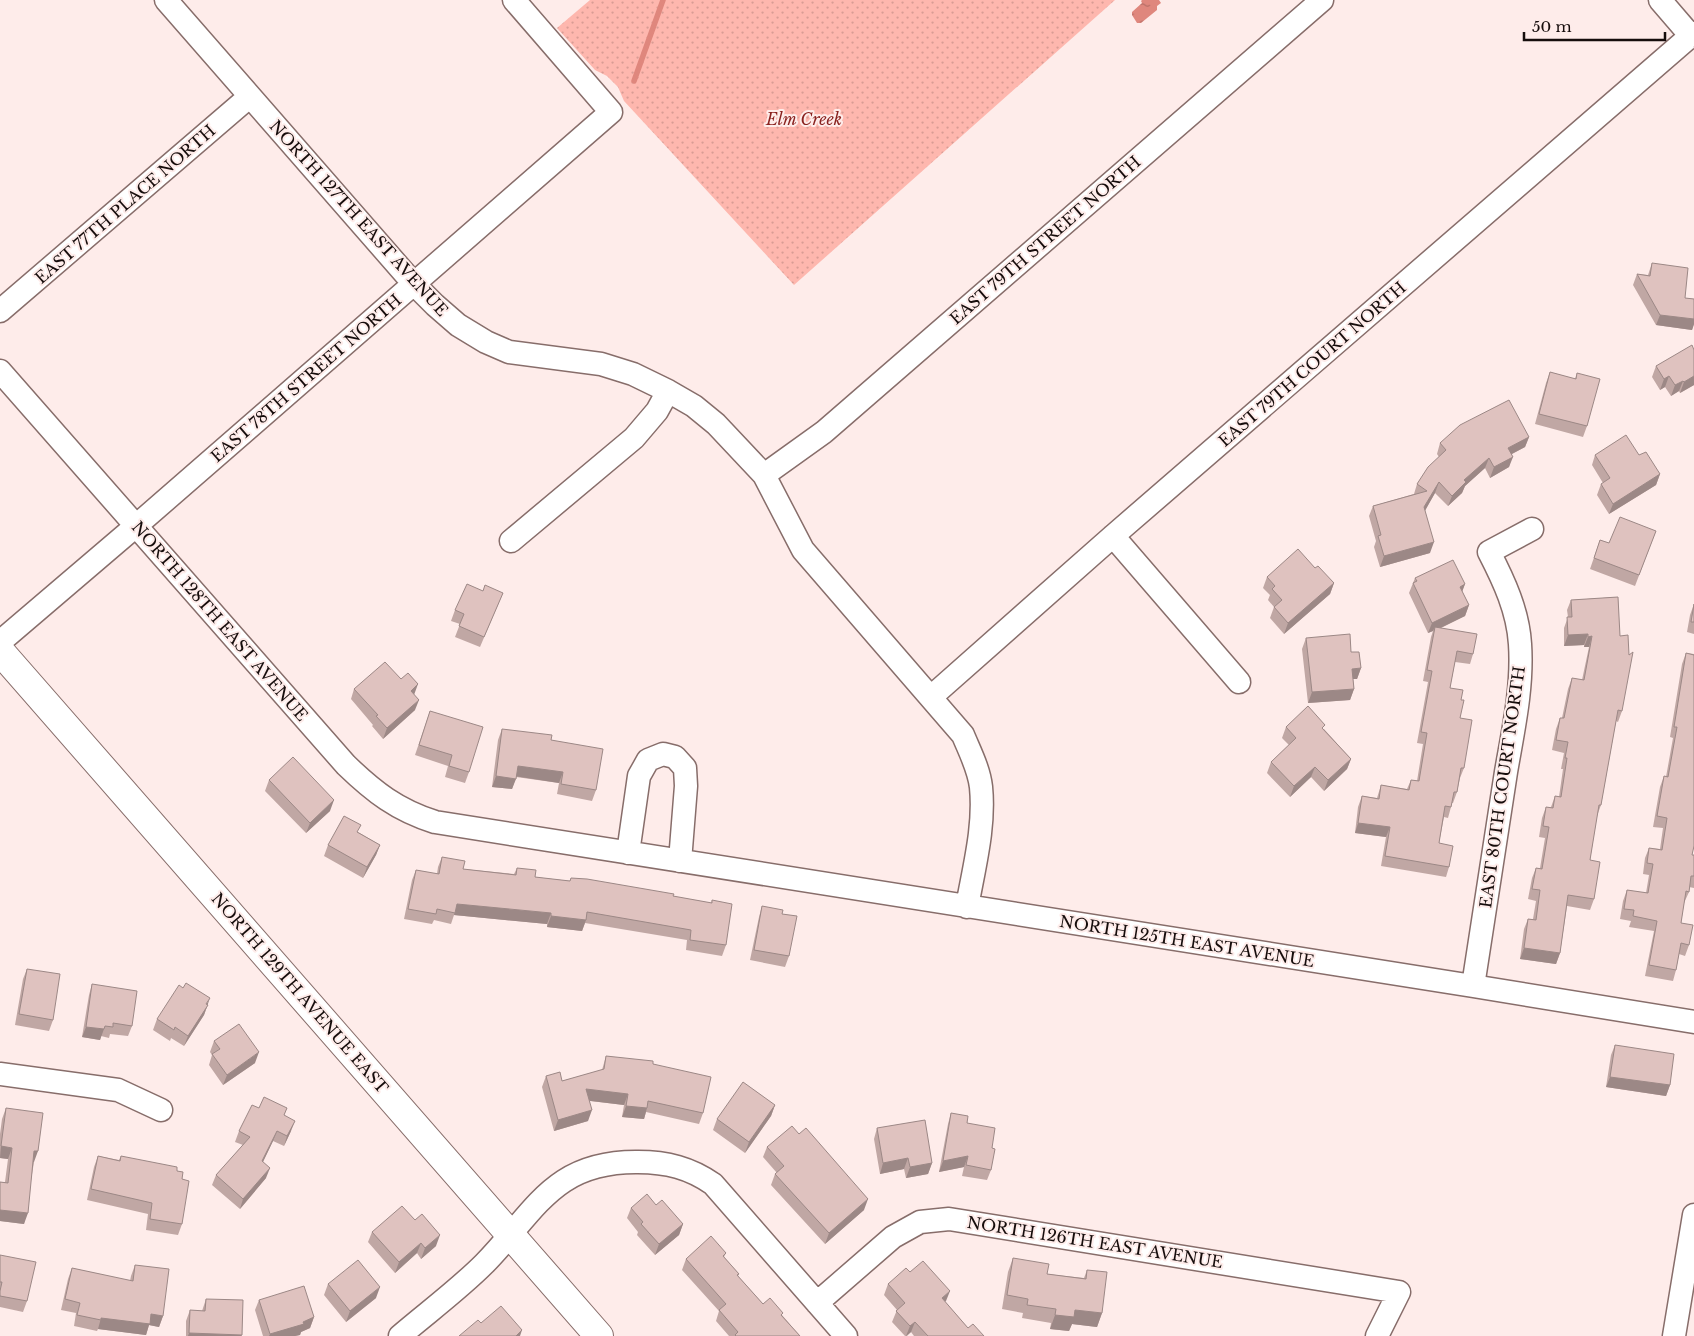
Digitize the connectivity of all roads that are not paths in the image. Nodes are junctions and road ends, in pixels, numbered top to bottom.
1 (166, 0) edge
2 (514, 0) edge
3 (1322, 0) edge
4 (1660, 0) edge
5 (1692, 35) edge
6 (249, 97) junction
7 (414, 284) junction
8 (0, 311) edge
9 (0, 371) edge
10 (668, 391) junction
11 (764, 475) junction
12 (137, 526) junction
13 (1532, 529) dead end
14 (1113, 536) junction
15 (511, 541) dead end
16 (0, 642) edge
17 (0, 650) edge
18 (1239, 682) dead end
19 (931, 697) junction
20 (469, 828) joint
21 (628, 853) junction
22 (680, 861) junction
23 (967, 906) junction
24 (1473, 986) junction
25 (1694, 1022) edge
26 (0, 1074) edge
27 (160, 1110) dead end
28 (1694, 1215) edge
29 (510, 1234) junction
30 (817, 1303) junction
31 (400, 1336) edge
32 (599, 1336) edge
33 (846, 1336) edge
34 (1378, 1336) edge
35 (1674, 1336) edge

1 - 6 street, NORTH 127TH EAST AVENUE
2 - 7 street, EAST 78TH STREET NORTH
3 - 11 street, EAST 79TH STREET NORTH
4 - 5 street
5 - 14 street, EAST 79TH COURT NORTH
6 - 7 street, NORTH 127TH EAST AVENUE
6 - 8 street, EAST 77TH PLACE NORTH
7 - 10 street, NORTH 127TH EAST AVENUE
7 - 12 street, EAST 78TH STREET NORTH
9 - 12 street, NORTH 128TH EAST AVENUE
10 - 11 street, NORTH 127TH EAST AVENUE
10 - 15 street
11 - 19 street, NORTH 127TH EAST AVENUE
12 - 16 street, EAST 78TH STREET NORTH
12 - 20 street, NORTH 128TH EAST AVENUE
13 - 24 street, EAST 80TH COURT NORTH
14 - 18 street
14 - 19 street, EAST 79TH COURT NORTH
17 - 29 main road, NORTH 129TH AVENUE EAST
19 - 23 street, NORTH 127TH EAST AVENUE
20 - 21 street, NORTH 125TH EAST AVENUE
21 - 22 street, NORTH 125TH EAST AVENUE
21 - 22 street
22 - 23 street, NORTH 125TH EAST AVENUE
23 - 24 street, NORTH 125TH EAST AVENUE
24 - 25 street, NORTH 125TH EAST AVENUE
26 - 27 street
28 - 35 street
29 - 30 street
29 - 31 street
29 - 32 main road, NORTH 129TH AVENUE EAST
30 - 33 street
30 - 34 street, NORTH 126TH EAST AVENUE

